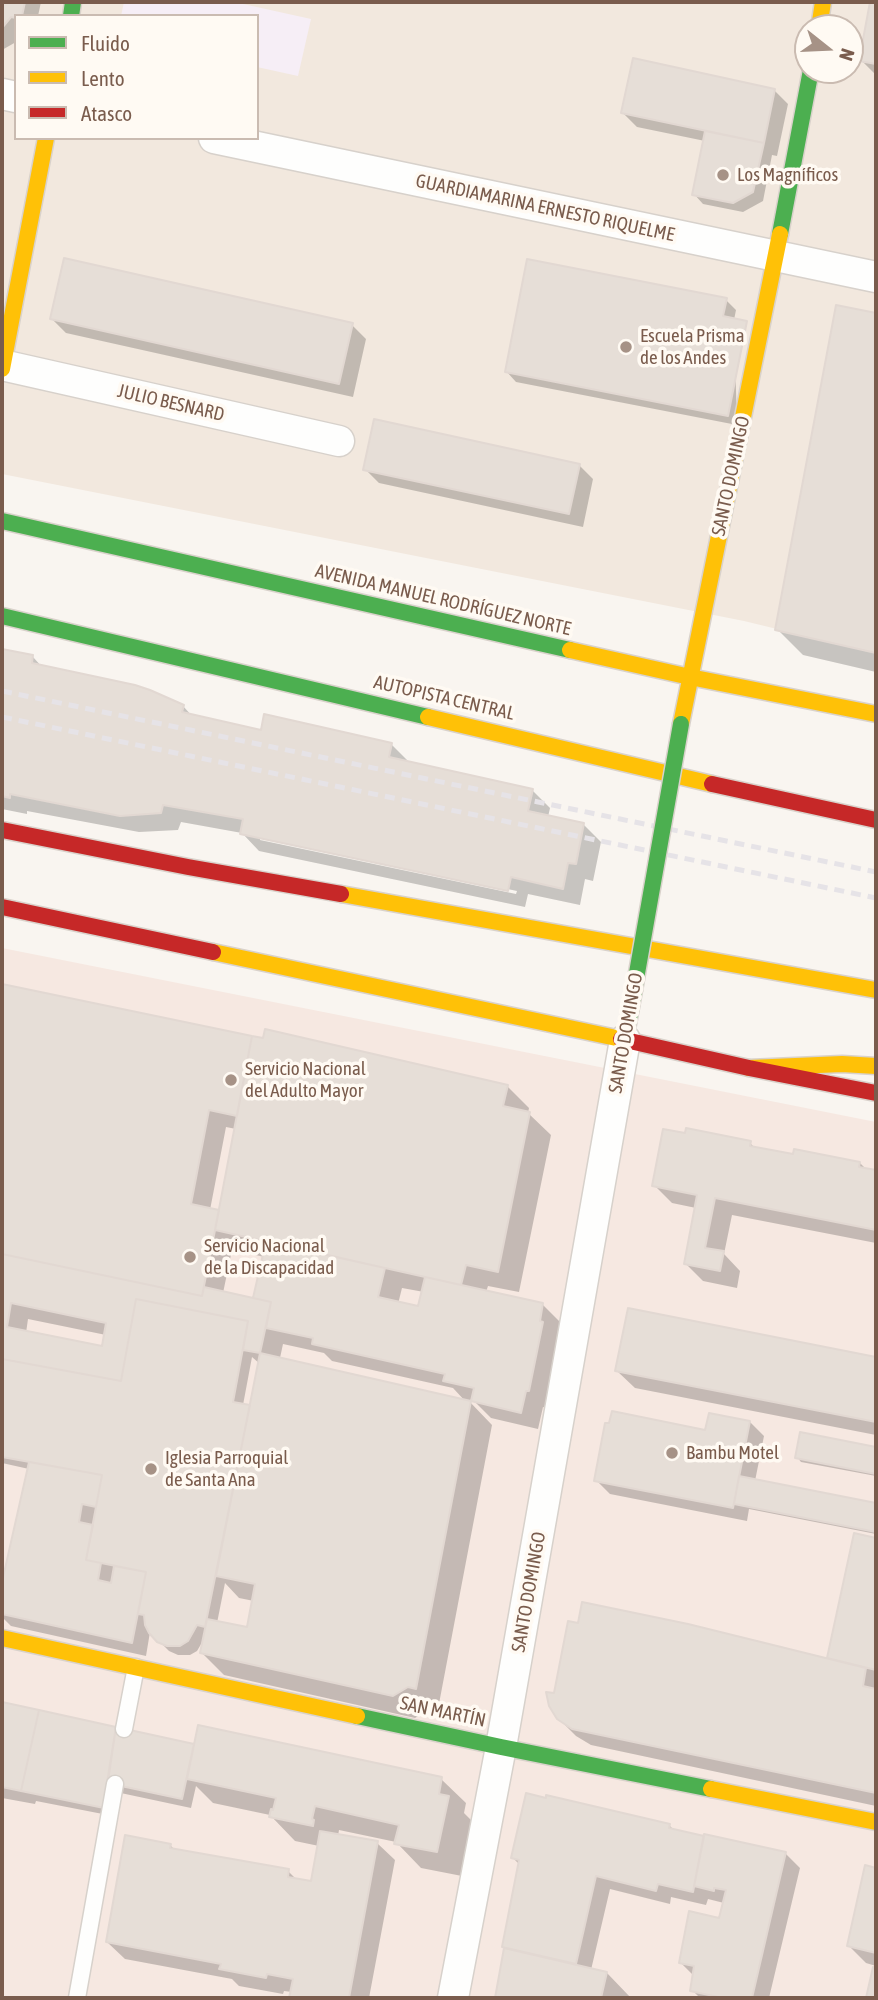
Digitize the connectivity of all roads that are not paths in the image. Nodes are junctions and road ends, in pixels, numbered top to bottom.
1 (808, 84) edge
2 (46, 140) edge
3 (223, 140) edge
4 (776, 257) junction
5 (876, 277) edge
6 (2, 367) edge
7 (339, 441) dead end
8 (2, 521) edge
9 (2, 617) edge
10 (690, 677) junction
11 (876, 715) edge
12 (876, 820) edge
13 (2, 830) edge
14 (2, 907) edge
15 (876, 990) edge
16 (625, 1040) junction
17 (876, 1066) edge
18 (749, 1068) junction
19 (876, 1093) edge
20 (2, 1638) edge
21 (136, 1667) junction
22 (124, 1729) dead end
23 (502, 1747) junction
24 (115, 1784) dead end
25 (876, 1822) edge
26 (77, 1998) edge
27 (453, 1998) edge

1 - 4 main road, SANTO DOMINGO
2 - 6 main road
3 - 4 street, GUARDIAMARINA ERNESTO RIQUELME
4 - 5 street, GUARDIAMARINA ERNESTO RIQUELME
4 - 10 main road, SANTO DOMINGO
6 - 7 street, JULIO BESNARD
8 - 10 main road, AVENIDA MANUEL RODRÍGUEZ NORTE
9 - 12 main road, AUTOPISTA CENTRAL
10 - 11 main road, AVENIDA MANUEL RODRÍGUEZ NORTE
10 - 16 main road, SANTO DOMINGO, bridge
13 - 15 main road
14 - 16 main road
16 - 18 main road
16 - 23 street, SANTO DOMINGO
17 - 18 main road
18 - 19 main road
20 - 21 main road, SAN MARTÍN
21 - 22 lane
21 - 23 main road, SAN MARTÍN
23 - 25 main road, SAN MARTÍN
23 - 27 street, SANTO DOMINGO
24 - 26 lane

